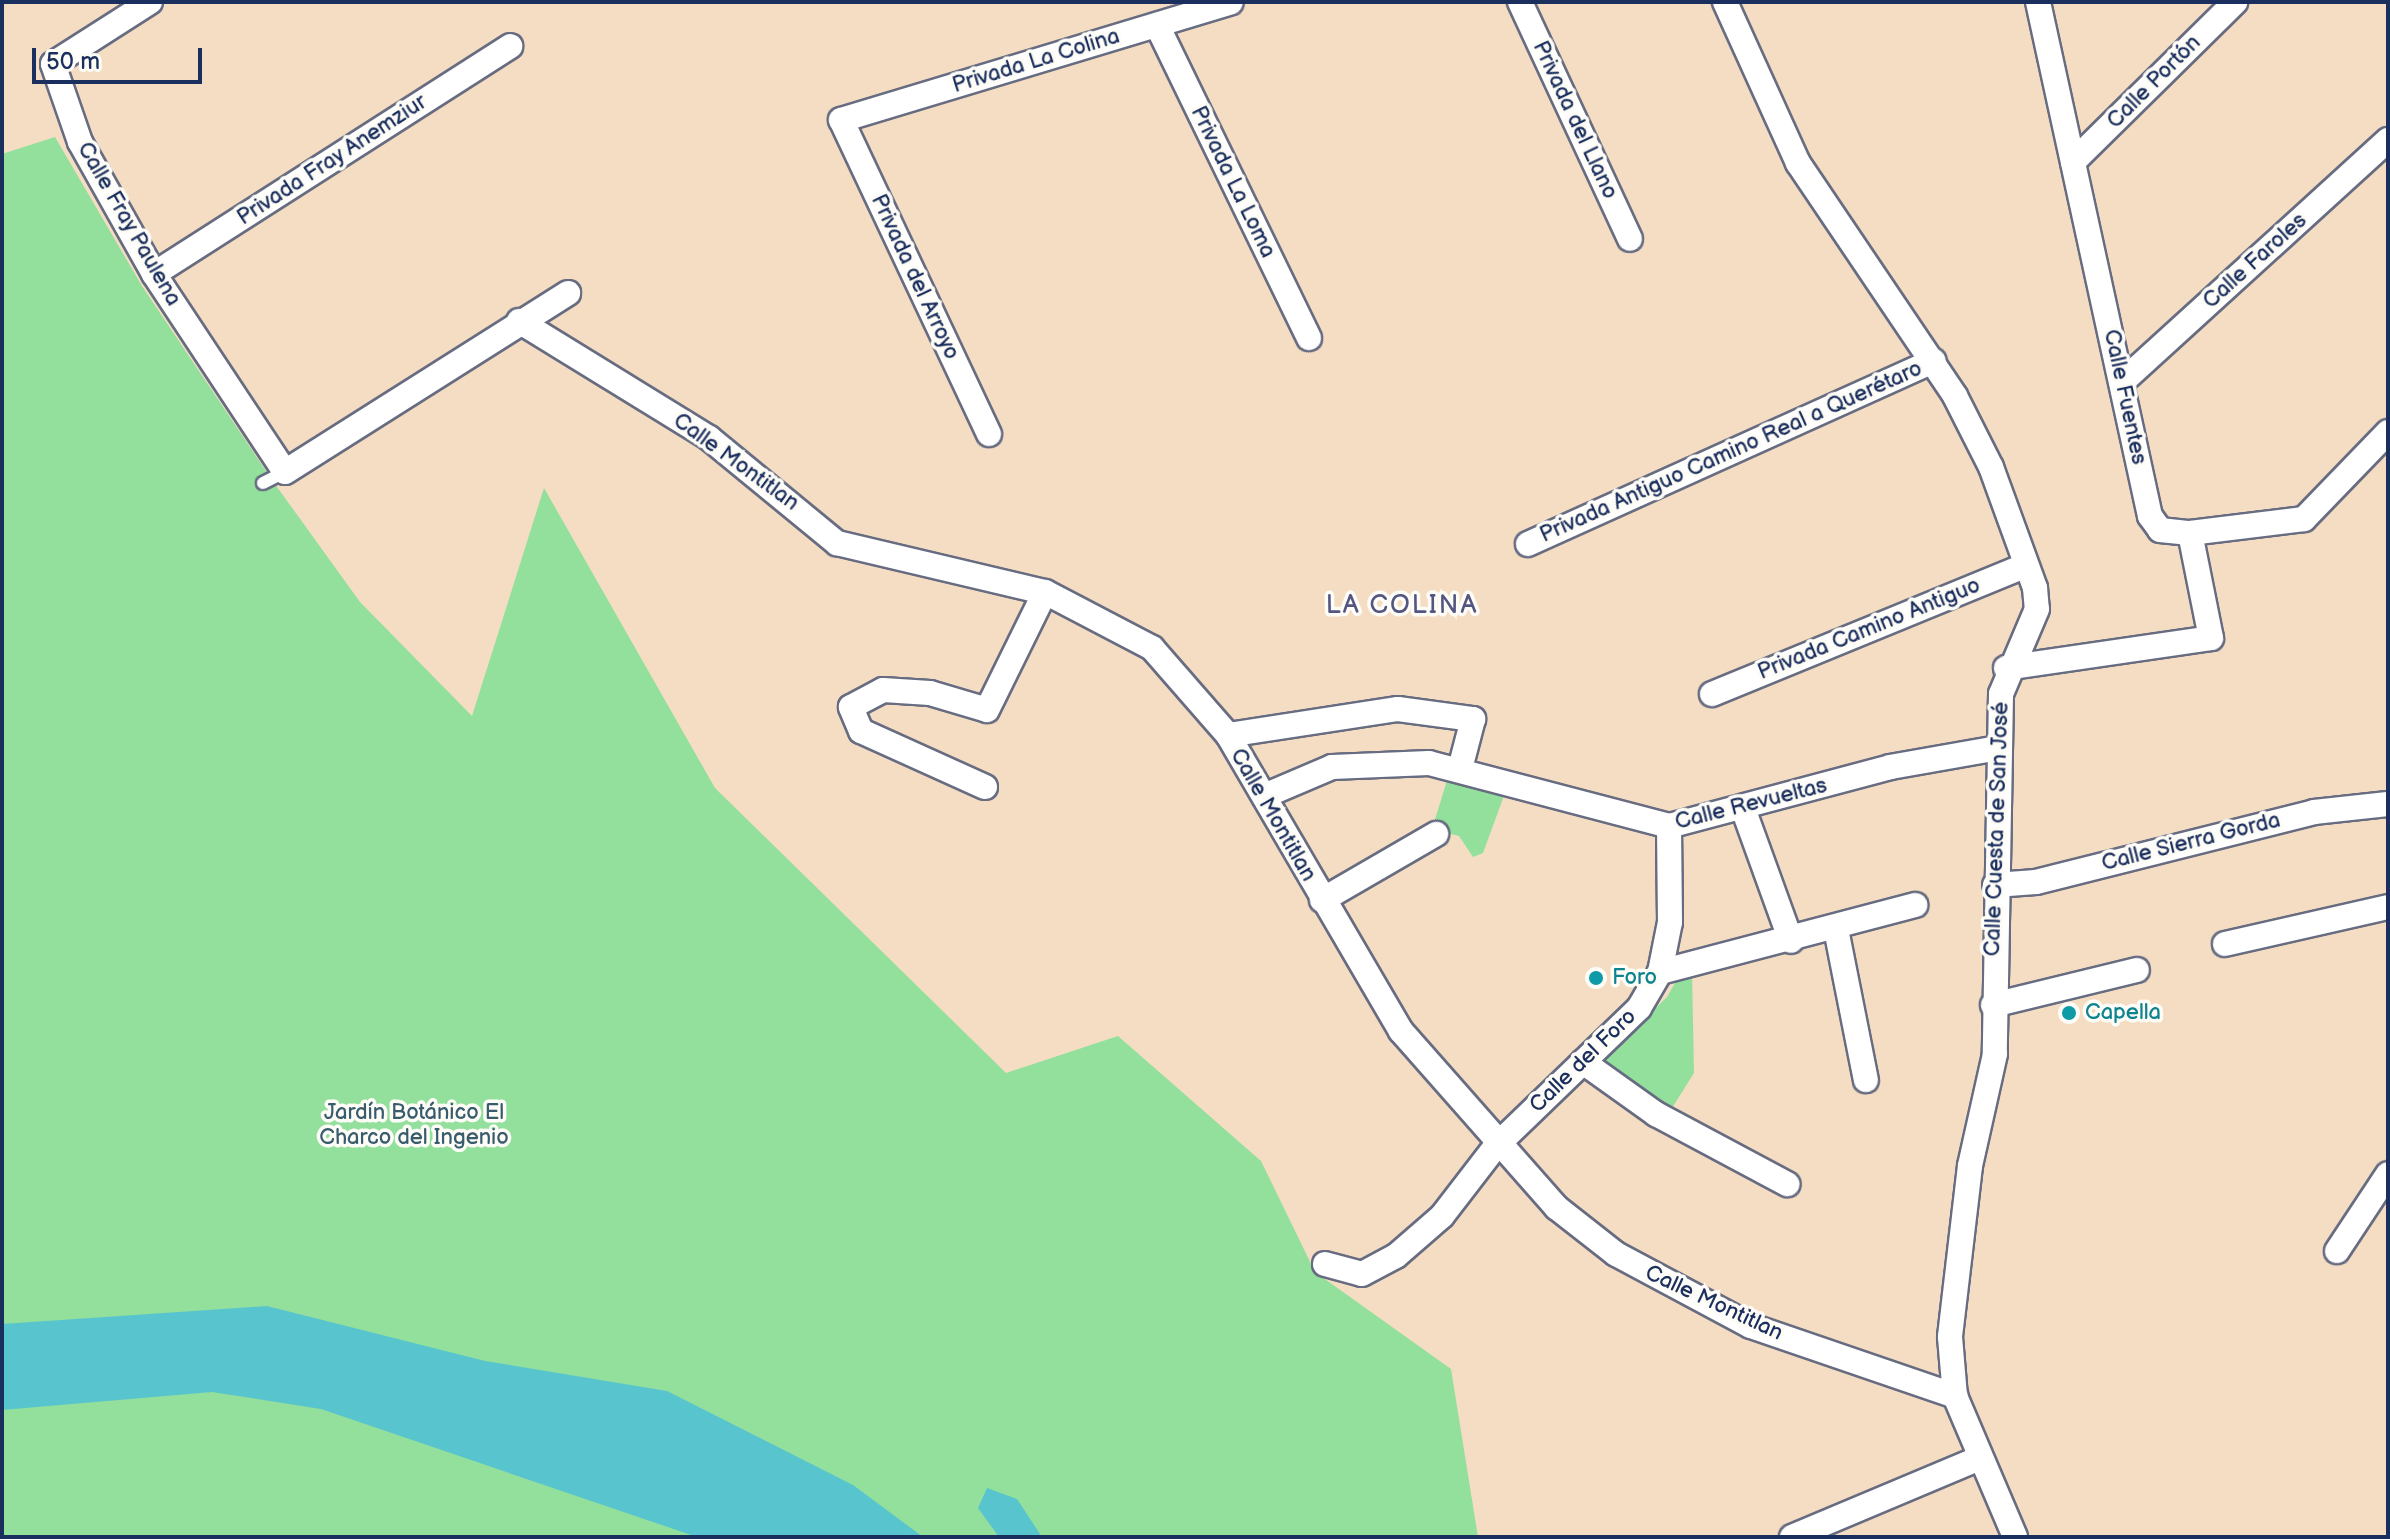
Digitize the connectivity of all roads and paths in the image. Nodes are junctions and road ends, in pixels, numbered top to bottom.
1 (150, 2) edge
2 (1231, 2) edge
3 (1520, 2) edge
4 (1725, 2) edge
5 (2038, 2) edge
6 (2235, 2) edge
7 (1157, 25) junction
8 (510, 46) dead end
9 (841, 120) joint
10 (2388, 140) edge
11 (2073, 162) junction
12 (1630, 239) dead end
13 (154, 274) junction
14 (568, 293) dead end
15 (519, 321) junction
16 (1309, 338) dead end
17 (1934, 361) junction
18 (2122, 382) junction
19 (2388, 432) edge
20 (989, 434) dead end
21 (285, 472) junction
22 (263, 483) dead end
23 (2190, 533) junction
24 (1528, 544) dead end
25 (2026, 565) junction
26 (1045, 592) junction
27 (2006, 668) junction
28 (1712, 694) dead end
29 (1228, 735) junction
30 (1998, 748) junction
31 (1460, 769) junction
32 (985, 787) dead end
33 (1264, 796) junction
34 (2388, 804) edge
35 (1744, 811) junction
36 (1669, 826) junction
37 (1436, 834) dead end
38 (1995, 885) junction
39 (1322, 900) junction
40 (1915, 905) dead end
41 (2388, 907) edge
42 (1836, 929) junction
43 (1791, 941) junction
44 (2225, 944) dead end
45 (2137, 970) dead end
46 (1660, 972) junction
47 (1993, 1005) junction
48 (1583, 1062) junction
49 (1866, 1080) dead end
50 (1496, 1146) junction
51 (2388, 1174) edge
52 (1787, 1184) dead end
53 (2337, 1251) dead end
54 (1325, 1264) dead end
55 (1955, 1396) junction
56 (1980, 1458) junction
57 (1792, 1537) edge
58 (2015, 1537) edge

1 - 13 street, Calle Fray Paulena
2 - 7 street, Privada La Colina
3 - 12 street, Privada del Llano
4 - 17 street, Calle Cuesta de San José
5 - 11 street, Calle Fuentes
6 - 11 street, Calle Portón
7 - 9 street, Privada La Colina
7 - 16 street, Privada La Loma
8 - 13 street, Privada Fray Anemziur
9 - 20 street, Privada del Arroyo
10 - 18 street, Calle Faroles
11 - 18 street, Calle Fuentes
13 - 21 street, Calle Fray Paulena
14 - 15 street
15 - 21 street
15 - 26 street, Calle Montitlan
17 - 24 street, Privada Antiguo Camino Real a Querétaro
17 - 25 street, Calle Cuesta de San José
18 - 23 street, Calle Fuentes
19 - 23 street, Calle Fuentes
21 - 22 lane
23 - 27 street
25 - 27 street, Calle Cuesta de San José
25 - 28 street, Privada Camino Antiguo
26 - 29 street, Calle Montitlan
26 - 32 street
27 - 30 street, Calle Cuesta de San José
29 - 31 street
29 - 33 street, Calle Montitlan
30 - 35 street, Calle Revueltas
30 - 38 street, Calle Cuesta de San José
31 - 33 street, Calle Revueltas
31 - 36 street, Calle Revueltas
33 - 39 street, Calle Montitlan
34 - 38 street, Calle Sierra Gorda
35 - 36 street, Calle Revueltas
35 - 43 street
36 - 46 street, Calle del Foro
37 - 39 street
38 - 47 street, Calle Cuesta de San José
39 - 50 street, Calle Montitlan
40 - 42 street
41 - 44 street
42 - 43 street
42 - 49 street
43 - 46 street
45 - 47 street
46 - 48 street, Calle del Foro
47 - 55 street, Calle Cuesta de San José
48 - 50 street, Calle del Foro
48 - 52 street
50 - 54 street, Calle del Foro
50 - 55 street, Calle Montitlan
51 - 53 street
55 - 56 street, Calle Cuesta de San José
56 - 57 street
56 - 58 street, Calle Cuesta de San José

